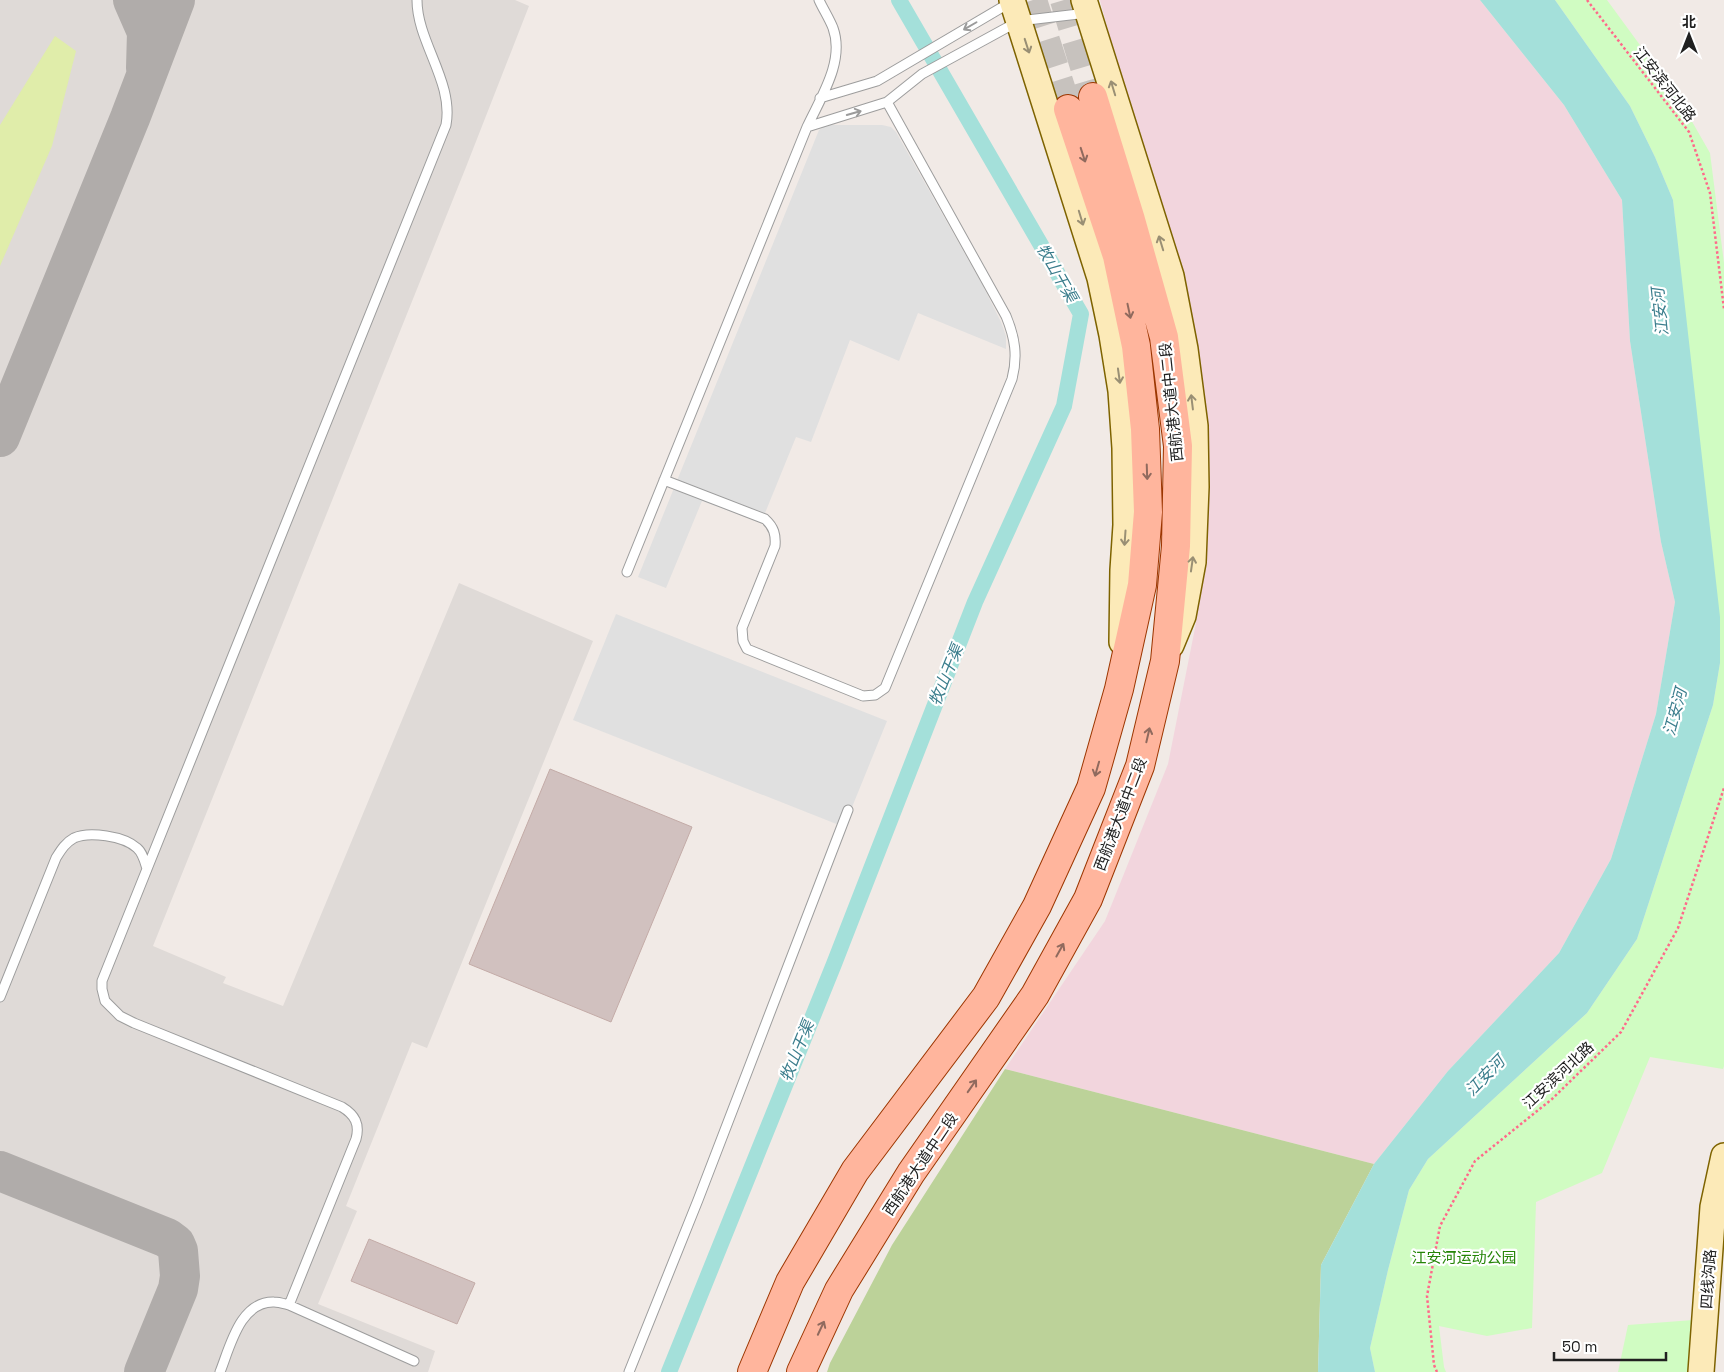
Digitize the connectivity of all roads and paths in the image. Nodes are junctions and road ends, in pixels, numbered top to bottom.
1 (417, 0) edge
2 (819, 0) edge
3 (1587, 0) edge
4 (1016, 6) edge
5 (1087, 7) edge
6 (1094, 97) tunnel mouth
7 (820, 98) junction
8 (887, 102) junction
9 (1068, 109) tunnel mouth
10 (807, 127) junction
11 (1724, 309) edge
12 (664, 480) junction
13 (627, 572) dead end
14 (1165, 661) junction
15 (1122, 676) junction
16 (1724, 788) edge
17 (848, 810) dead end
18 (147, 869) junction
19 (0, 997) edge
20 (1724, 1156) edge
21 (289, 1306) junction
22 (414, 1361) dead end
23 (220, 1372) edge
24 (629, 1372) edge
25 (752, 1372) edge
26 (801, 1372) edge
27 (1436, 1372) edge
28 (1701, 1372) edge

1 - 18 lane
2 - 7 lane
3 - 11 path, 江安滨河北路
4 - 5 lane
4 -> 7 lane
4 - 8 lane
4 -> 15 street
14 -> 5 street
6 - 14 main road, 西航港大道中二段
7 - 10 lane
10 -> 8 lane
8 - 12 lane
9 -> 15 main road, 西航港大道中二段
10 - 12 lane
12 - 13 lane
26 -> 14 main road, 西航港大道中二段
15 -> 25 main road, 西航港大道中二段
16 - 27 path, 江安滨河北路
17 - 24 lane
18 - 19 lane
18 - 21 lane
20 - 28 street, 四线沟路
21 - 22 lane
21 - 23 lane

